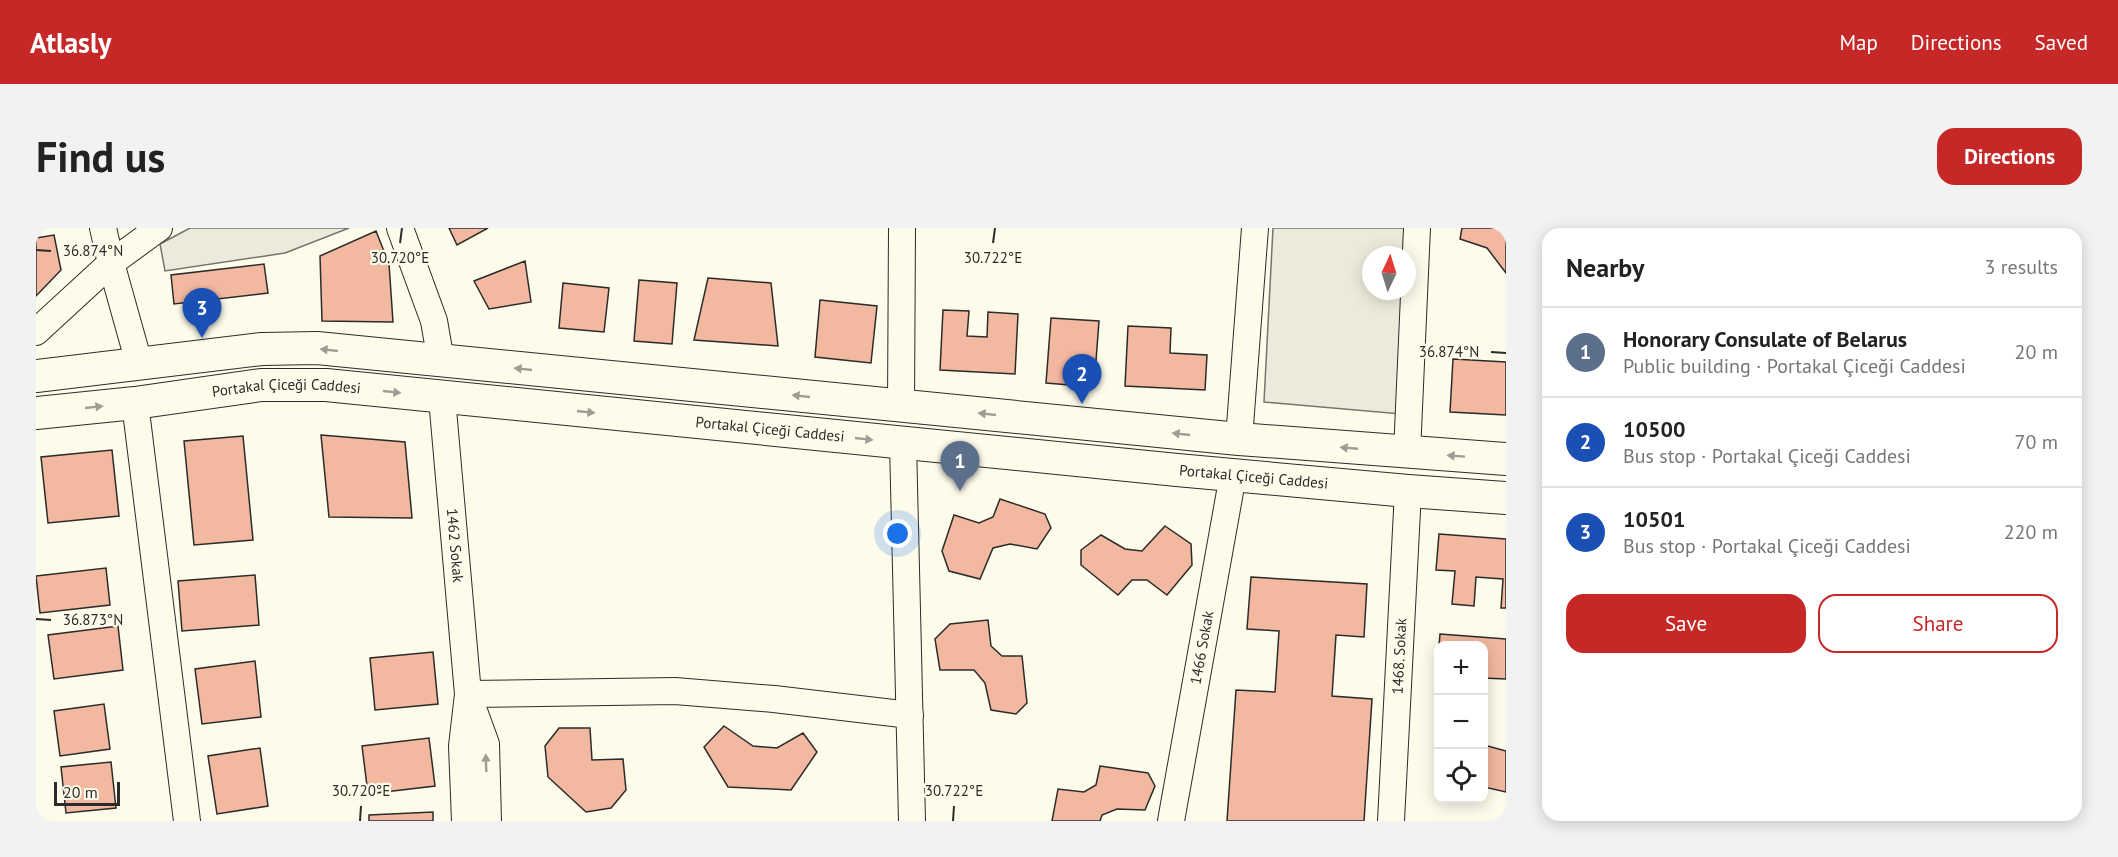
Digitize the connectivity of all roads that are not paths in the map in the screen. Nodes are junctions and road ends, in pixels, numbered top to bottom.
1 (103, 228) edge
2 (159, 228) edge
3 (400, 228) edge
4 (902, 228) edge
5 (1255, 228) edge
6 (1417, 228) edge
7 (111, 263) junction
8 (36, 332) edge
9 (441, 361) junction
10 (139, 363) junction
11 (36, 376) edge
12 (442, 398) junction
13 (135, 403) junction
14 (901, 405) junction
15 (36, 413) edge
16 (1239, 439) junction
17 (903, 443) junction
18 (1407, 453) junction
19 (1506, 459) edge
20 (1233, 475) junction
21 (1408, 491) junction
22 (1506, 498) edge
23 (468, 694) junction
24 (909, 714) junction
25 (187, 821) edge
26 (465, 821) edge
27 (488, 821) edge
28 (912, 821) edge
29 (1171, 821) edge
30 (1390, 821) edge

1 - 7 street
2 - 7 street
3 - 9 street
4 - 14 street
5 - 16 street
6 - 18 street
7 - 8 street
7 - 10 street
9 -> 10 main road
14 -> 9 main road
10 - 11 main road
13 -> 12 main road, Portakal Çiceği Caddesi
12 -> 17 main road, Portakal Çiceği Caddesi
12 - 23 street, 1462 Sokak
15 -> 13 main road, Portakal Çiceği Caddesi
13 - 25 street
16 -> 14 main road
18 -> 16 main road
17 - 20 main road, Portakal Çiceği Caddesi
17 - 24 street
19 -> 18 main road
20 - 21 main road, Portakal Çiceği Caddesi
20 - 29 street, 1466 Sokak
21 - 22 main road, Portakal Çiceği Caddesi
21 - 30 street, 1468. Sokak
23 - 24 street
23 - 26 street, 1462 Sokak
27 -> 23 street, 1462 Sokak
24 - 28 street

